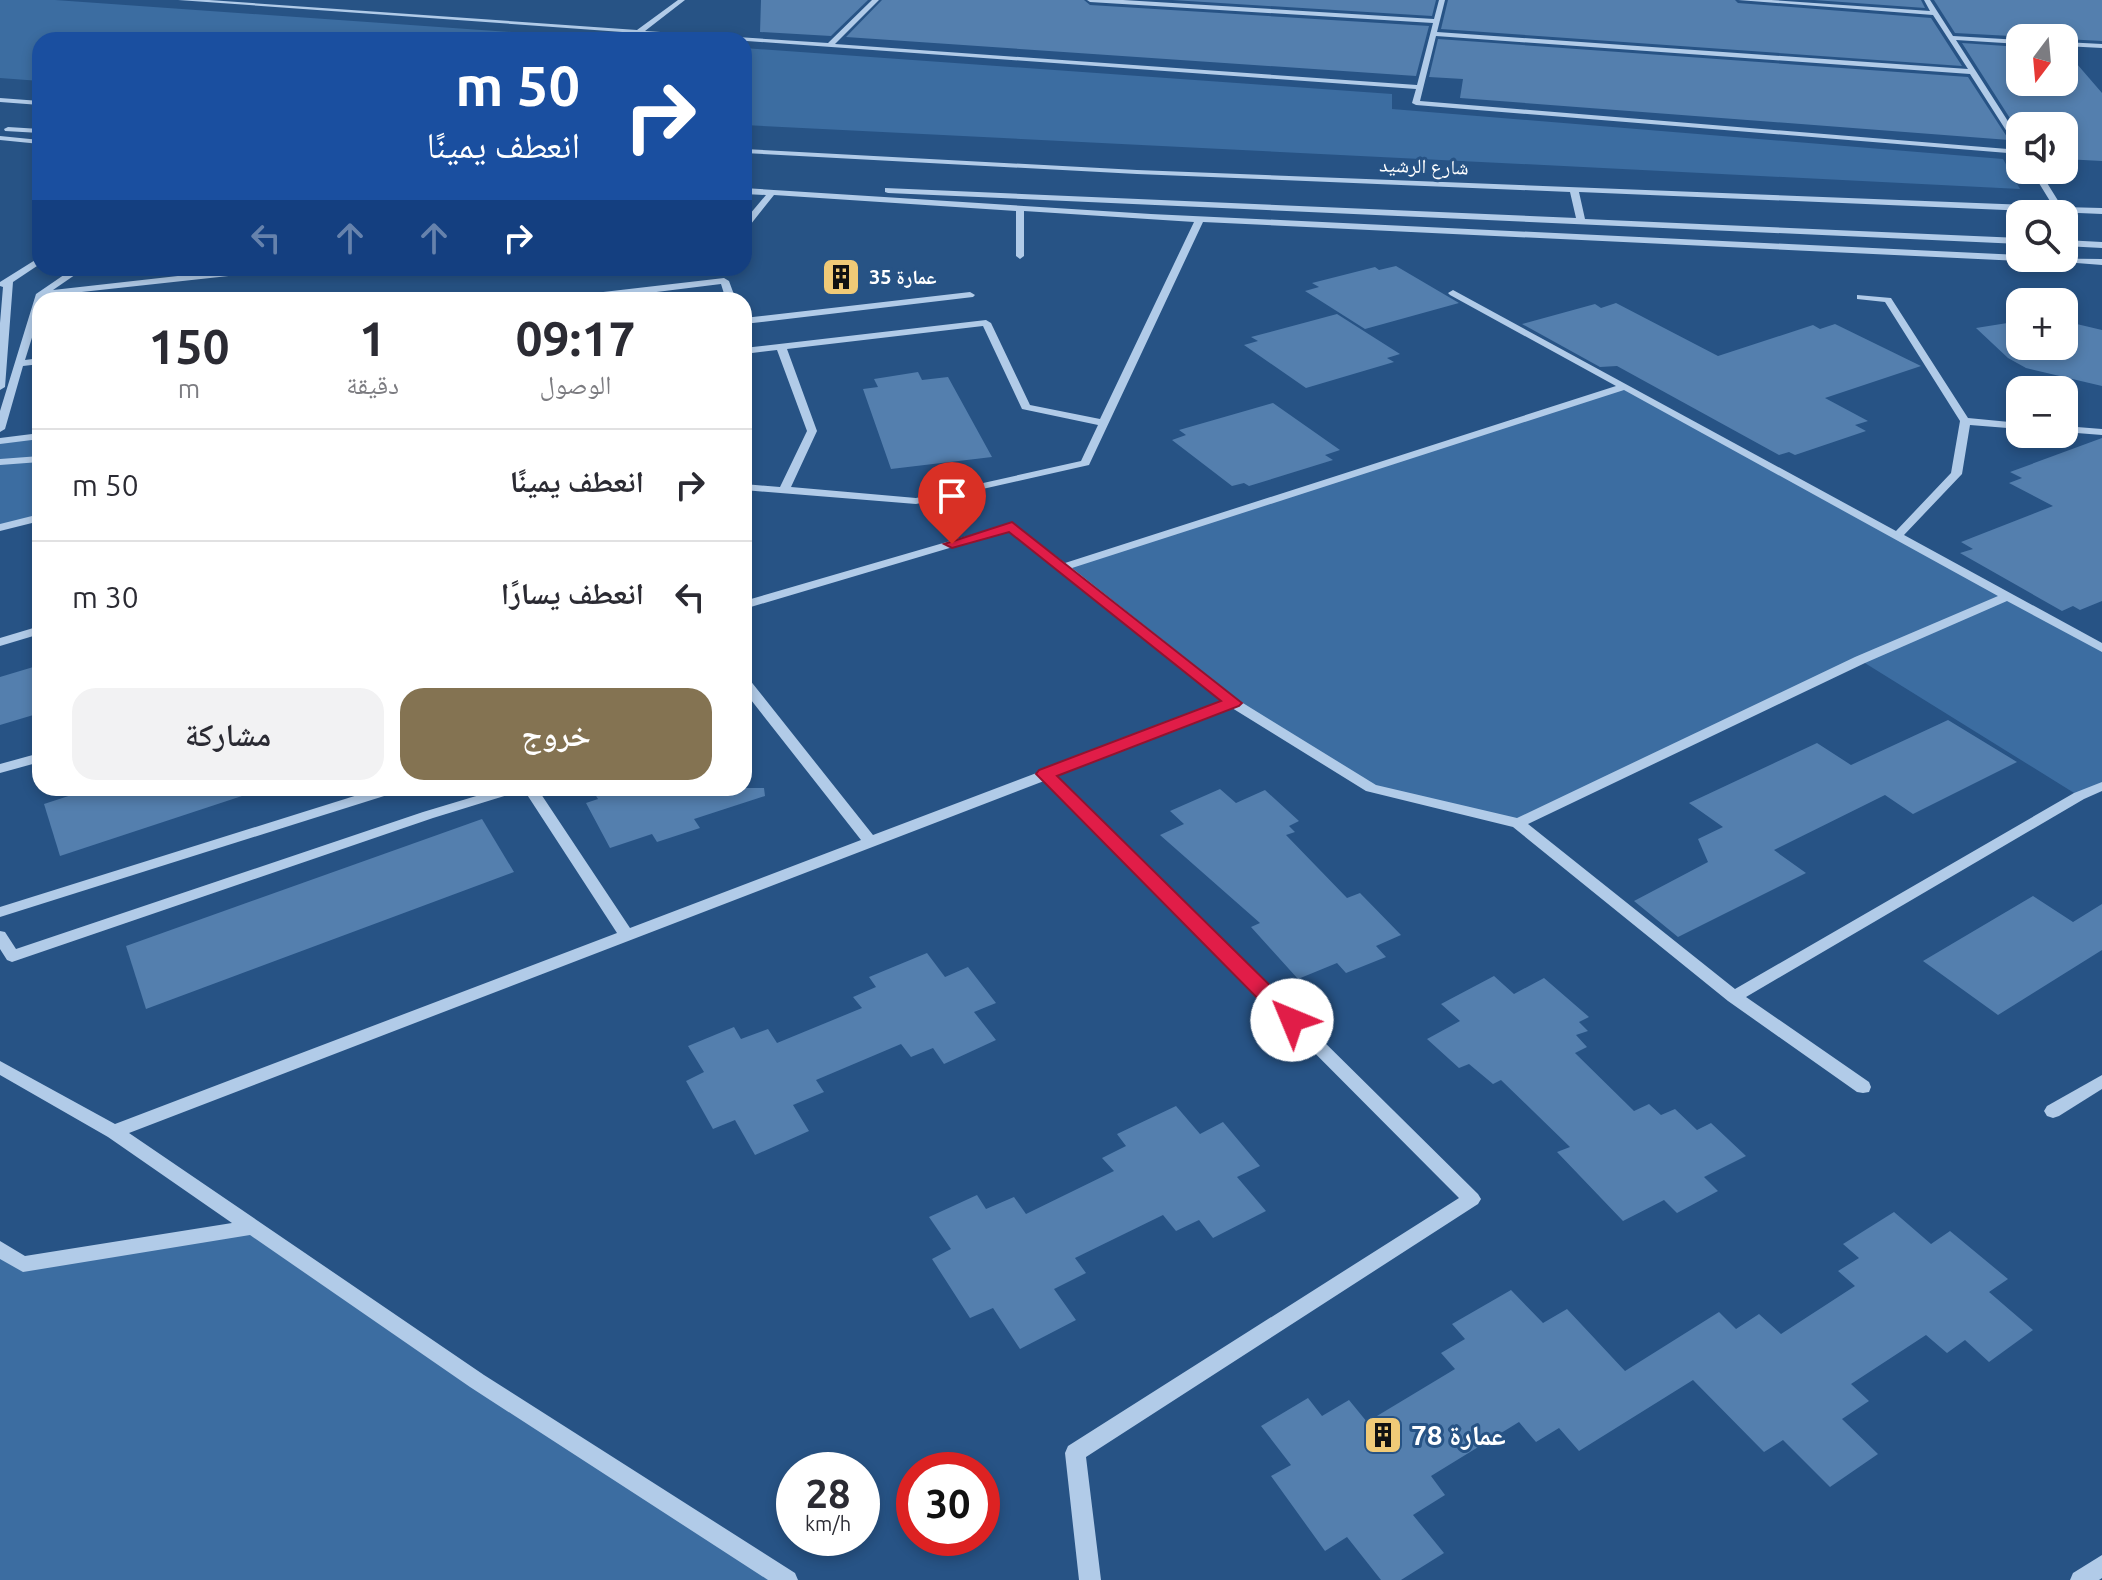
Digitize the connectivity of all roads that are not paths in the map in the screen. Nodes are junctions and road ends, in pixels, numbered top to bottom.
1 (181, 0) edge
2 (682, 0) edge
3 (876, 0) edge
4 (1090, 0) edge
5 (1261, 0) edge
6 (1442, 0) edge
7 (1741, 0) edge
8 (1927, 0) edge
9 (1257, 10) junction
10 (1936, 13) junction
11 (1437, 21) junction
12 (639, 32) joint
13 (1434, 34) junction
14 (1951, 38) junction
15 (752, 40) edge
16 (2006, 41) edge
17 (2078, 45) edge
18 (829, 46) junction
19 (2102, 46) edge
20 (1973, 72) junction
21 (1420, 87) junction
22 (0, 100) edge
23 (32, 102) edge
24 (2006, 124) edge
25 (0, 128) edge
26 (32, 130) edge
27 (0, 138) edge
28 (32, 141) edge
29 (752, 151) edge
30 (2006, 151) edge
31 (752, 182) edge
32 (1574, 190) junction
33 (752, 192) edge
34 (772, 193) junction
35 (2006, 207) edge
36 (1020, 209) junction
37 (2078, 210) edge
38 (2102, 211) edge
39 (752, 217) edge
40 (1200, 219) junction
41 (1581, 222) junction
42 (2006, 240) edge
43 (2078, 244) edge
44 (2102, 245) edge
45 (1020, 256) dead end
46 (2006, 257) edge
47 (2078, 261) edge
48 (2102, 262) edge
49 (32, 265) edge
50 (68, 276) edge
51 (202, 276) edge
52 (724, 276) edge
53 (724, 281) junction
54 (4, 283) edge
55 (44, 292) edge
56 (59, 292) edge
57 (635, 292) edge
58 (728, 292) edge
59 (1453, 293) dead end
60 (970, 295) dead end
61 (1860, 297) dead end
62 (752, 320) edge
63 (32, 323) edge
64 (781, 347) junction
65 (752, 350) edge
66 (32, 362) edge
67 (19, 364) junction
68 (0, 387) edge
69 (1624, 387) junction
70 (1965, 421) junction
71 (1103, 423) junction
72 (2006, 425) edge
73 (0, 429) edge
74 (2078, 430) edge
75 (2102, 432) edge
76 (32, 437) edge
77 (0, 441) edge
78 (32, 460) edge
79 (0, 462) edge
80 (752, 488) edge
81 (784, 491) junction
82 (32, 519) edge
83 (0, 528) edge
84 (1897, 536) junction
85 (1063, 567) junction
86 (2009, 596) junction
87 (752, 603) edge
88 (32, 632) edge
89 (0, 642) edge
90 (2102, 648) edge
91 (752, 692) edge
92 (1233, 703) junction
93 (32, 759) edge
94 (0, 769) edge
95 (1045, 774) junction
96 (2102, 786) edge
97 (370, 796) edge
98 (492, 796) edge
99 (535, 796) edge
100 (1518, 823) junction
101 (870, 841) junction
102 (0, 912) edge
103 (626, 935) junction
104 (0, 936) edge
105 (1734, 997) junction
106 (0, 1067) edge
107 (2102, 1081) edge
108 (1863, 1087) dead end
109 (2053, 1111) dead end
110 (114, 1132) junction
111 (252, 1227) junction
112 (0, 1249) edge
113 (2102, 1565) edge
114 (787, 1580) edge
115 (1090, 1580) edge
116 (2081, 1580) edge

1 - 12 street
2 - 12 street
3 - 18 street
4 - 9 street
5 - 9 street
6 - 11 street
7 - 10 street
8 - 10 street
9 - 11 street
10 - 14 street
11 - 13 street
13 - 20 street
13 - 21 street
14 - 16 street
14 - 20 street
15 - 18 street
17 - 19 street
18 - 21 street
20 - 24 street
21 - 30 street
22 - 23 street
25 - 26 street
27 - 28 street
29 - 32 street, شارع الرشيد
31 - 41 street
32 - 35 street, شارع الرشيد
32 - 41 street
33 - 34 street
34 - 36 street
34 - 39 street
36 - 40 street
36 - 45 street
37 - 38 street, شارع الرشيد
40 - 46 street
40 - 71 street
41 - 42 street
43 - 44 street
47 - 48 street
49 - 54 street
50 - 55 street
51 - 56 street
52 - 53 street
53 - 57 street
53 - 58 street
54 - 68 street
59 - 69 street
60 - 62 street
61 - 70 street
63 - 67 street
64 - 65 street
64 - 71 street
64 - 81 street
66 - 67 street
67 - 73 street
69 - 84 street
69 - 85 street
70 - 72 street
70 - 84 street
71 - 81 street
74 - 75 street
76 - 77 street
78 - 79 street
80 - 81 street
82 - 83 street
84 - 86 street
85 - 87 street
85 - 92 street
86 - 90 street
86 - 100 street
88 - 89 street
91 - 101 street
92 - 95 street
92 - 100 street
93 - 94 street
95 - 101 street
95 - 115 street
96 - 105 street
97 - 102 street
98 - 104 street
99 - 103 street
100 - 105 street
101 - 103 street
103 - 110 street
105 - 108 street
106 - 110 street
107 - 109 street
110 - 111 street
111 - 112 street
111 - 114 street
113 - 116 street

